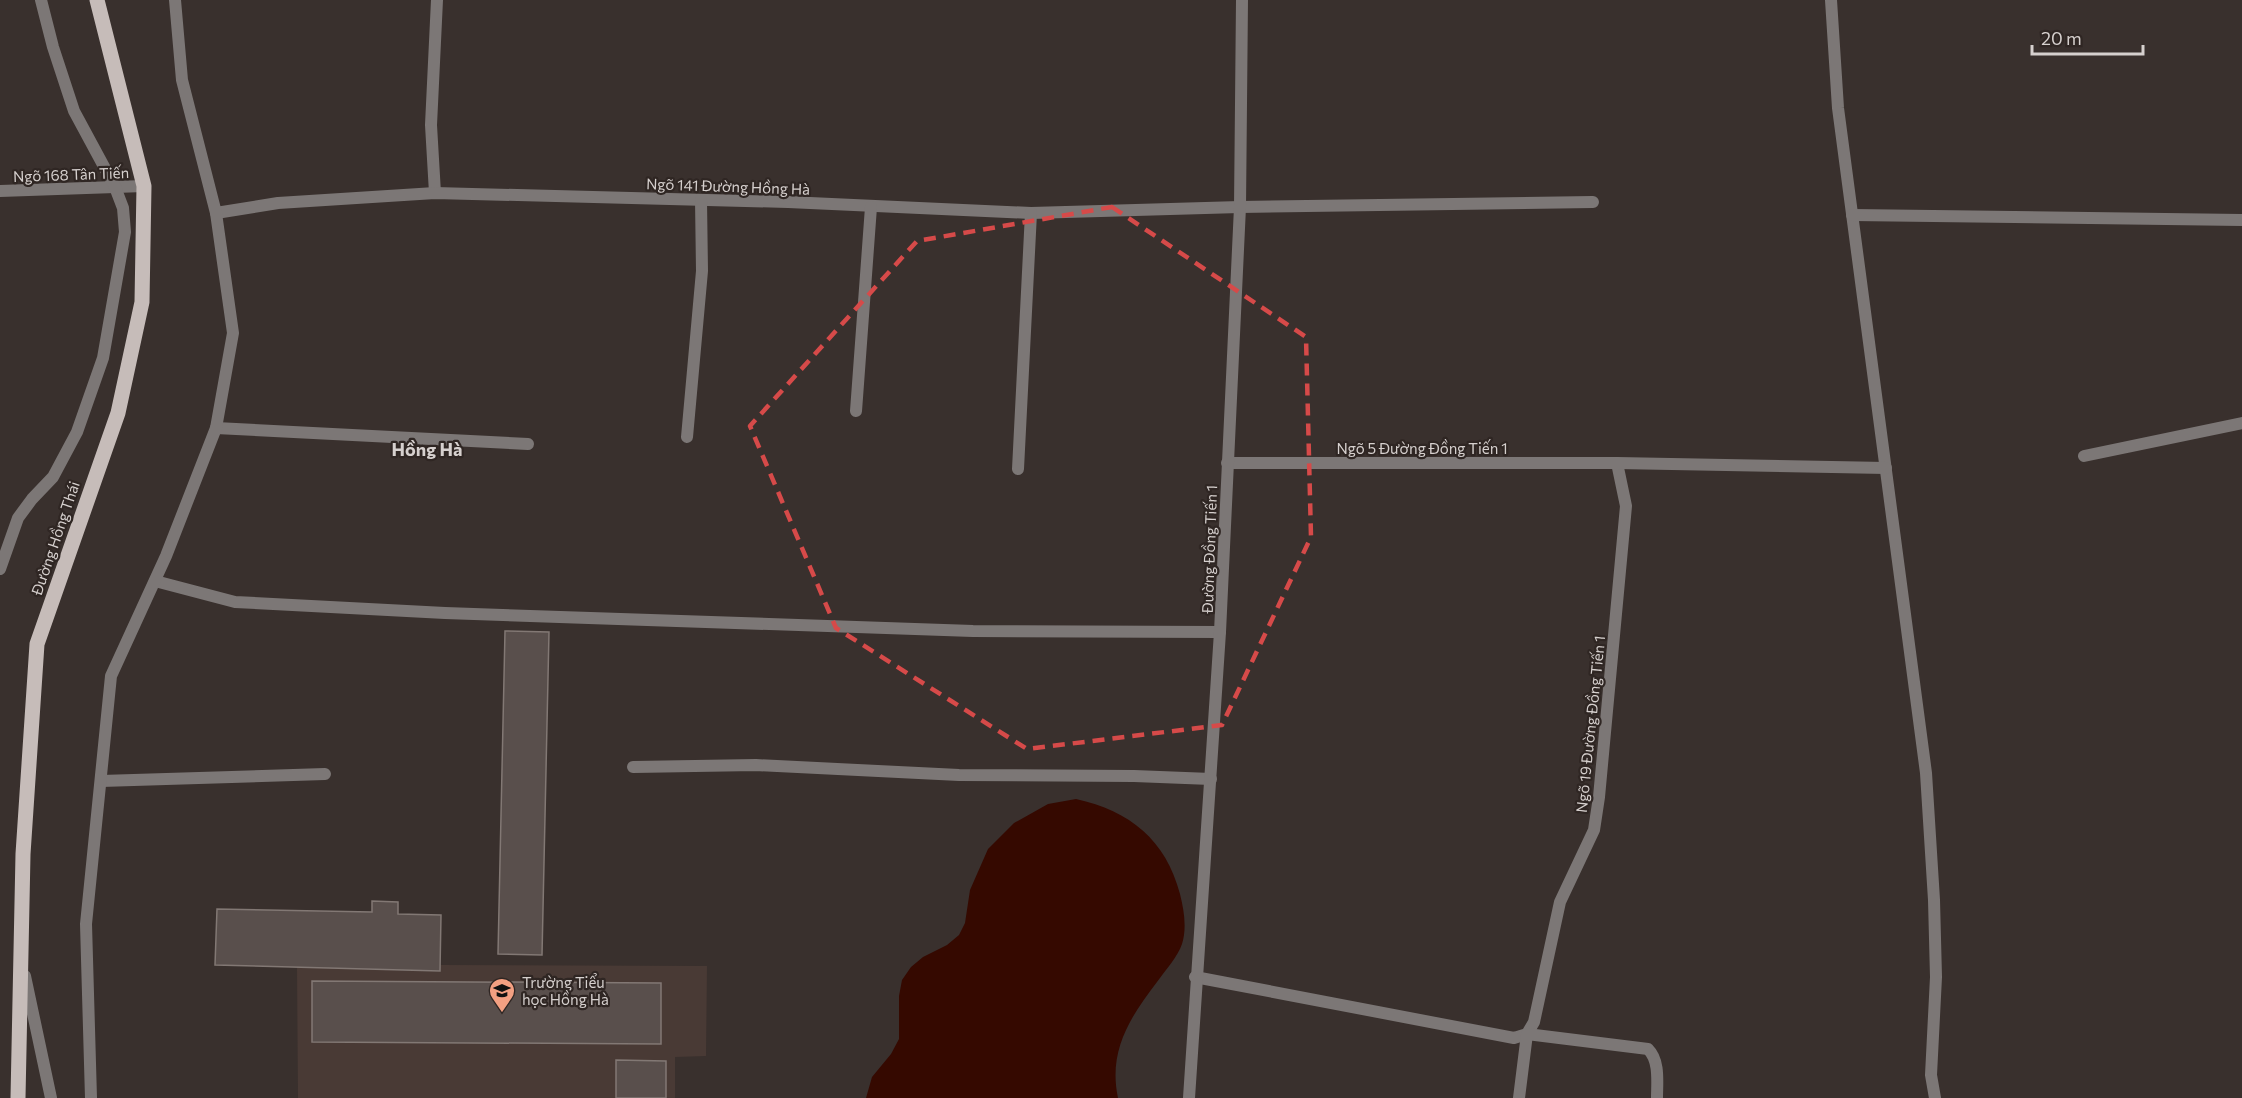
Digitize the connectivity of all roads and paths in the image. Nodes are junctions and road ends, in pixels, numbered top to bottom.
1 (42, 0) edge
2 (97, 0) edge
3 (175, 0) edge
4 (437, 0) edge
5 (1242, 0) edge
6 (1831, 0) edge
7 (144, 186) junction
8 (114, 187) junction
9 (0, 191) edge
10 (435, 193) junction
11 (701, 200) junction
12 (1593, 202) dead end
13 (871, 207) junction
14 (1240, 207) junction
15 (216, 213) junction
16 (1031, 213) junction
17 (1852, 215) junction
18 (2242, 220) edge
19 (856, 411) dead end
20 (2242, 423) edge
21 (216, 428) junction
22 (687, 436) dead end
23 (528, 444) dead end
24 (2084, 456) dead end
25 (1227, 463) junction
26 (1617, 463) junction
27 (1886, 468) junction
28 (1018, 469) dead end
29 (0, 568) edge
30 (155, 581) junction
31 (1220, 632) junction
32 (633, 767) dead end
33 (324, 774) dead end
34 (1211, 779) junction
35 (100, 781) junction
36 (21, 960) junction
37 (1196, 977) junction
38 (1527, 1034) junction
39 (18, 1098) edge
40 (51, 1098) edge
41 (91, 1098) edge
42 (1189, 1098) edge
43 (1519, 1098) edge
44 (1657, 1098) edge
45 (1935, 1098) edge

1 - 8 street
2 - 7 main road, Đường Hồng Thái
3 - 15 street
4 - 10 street
5 - 14 street, Đường Đồng Tiến 1
6 - 17 street
7 - 8 street, Ngõ 168 Tân Tiến
7 - 36 main road, Đường Hồng Thái
8 - 9 street, Ngõ 168 Tân Tiến
8 - 29 street
10 - 11 street, Ngõ 141 Đường Hồng Hà
10 - 15 street, Ngõ 141 Đường Hồng Hà
11 - 13 street, Ngõ 141 Đường Hồng Hà
11 - 22 street
12 - 14 street, Ngõ 141 Đường Hồng Hà
13 - 16 street, Ngõ 141 Đường Hồng Hà
13 - 19 street
14 - 16 street, Ngõ 141 Đường Hồng Hà
14 - 25 street, Đường Đồng Tiến 1
15 - 21 street
16 - 28 street
17 - 18 street
17 - 27 street
20 - 24 street
21 - 23 street
21 - 30 street
25 - 26 street, Ngõ 5 Đường Đồng Tiến 1
25 - 31 street, Đường Đồng Tiến 1
26 - 27 street, Ngõ 5 Đường Đồng Tiến 1
26 - 38 street, Ngõ 19 Đường Đồng Tiến 1
27 - 45 street
30 - 31 street
30 - 35 street
31 - 34 street, Đường Đồng Tiến 1
32 - 34 street
33 - 35 street
34 - 37 street, Đường Đồng Tiến 1
35 - 41 street
36 - 39 main road, Đường Hồng Thái
36 - 40 street
37 - 38 street
37 - 42 street, Đường Đồng Tiến 1
38 - 43 street, Ngõ 19 Đường Đồng Tiến 1
38 - 44 street

